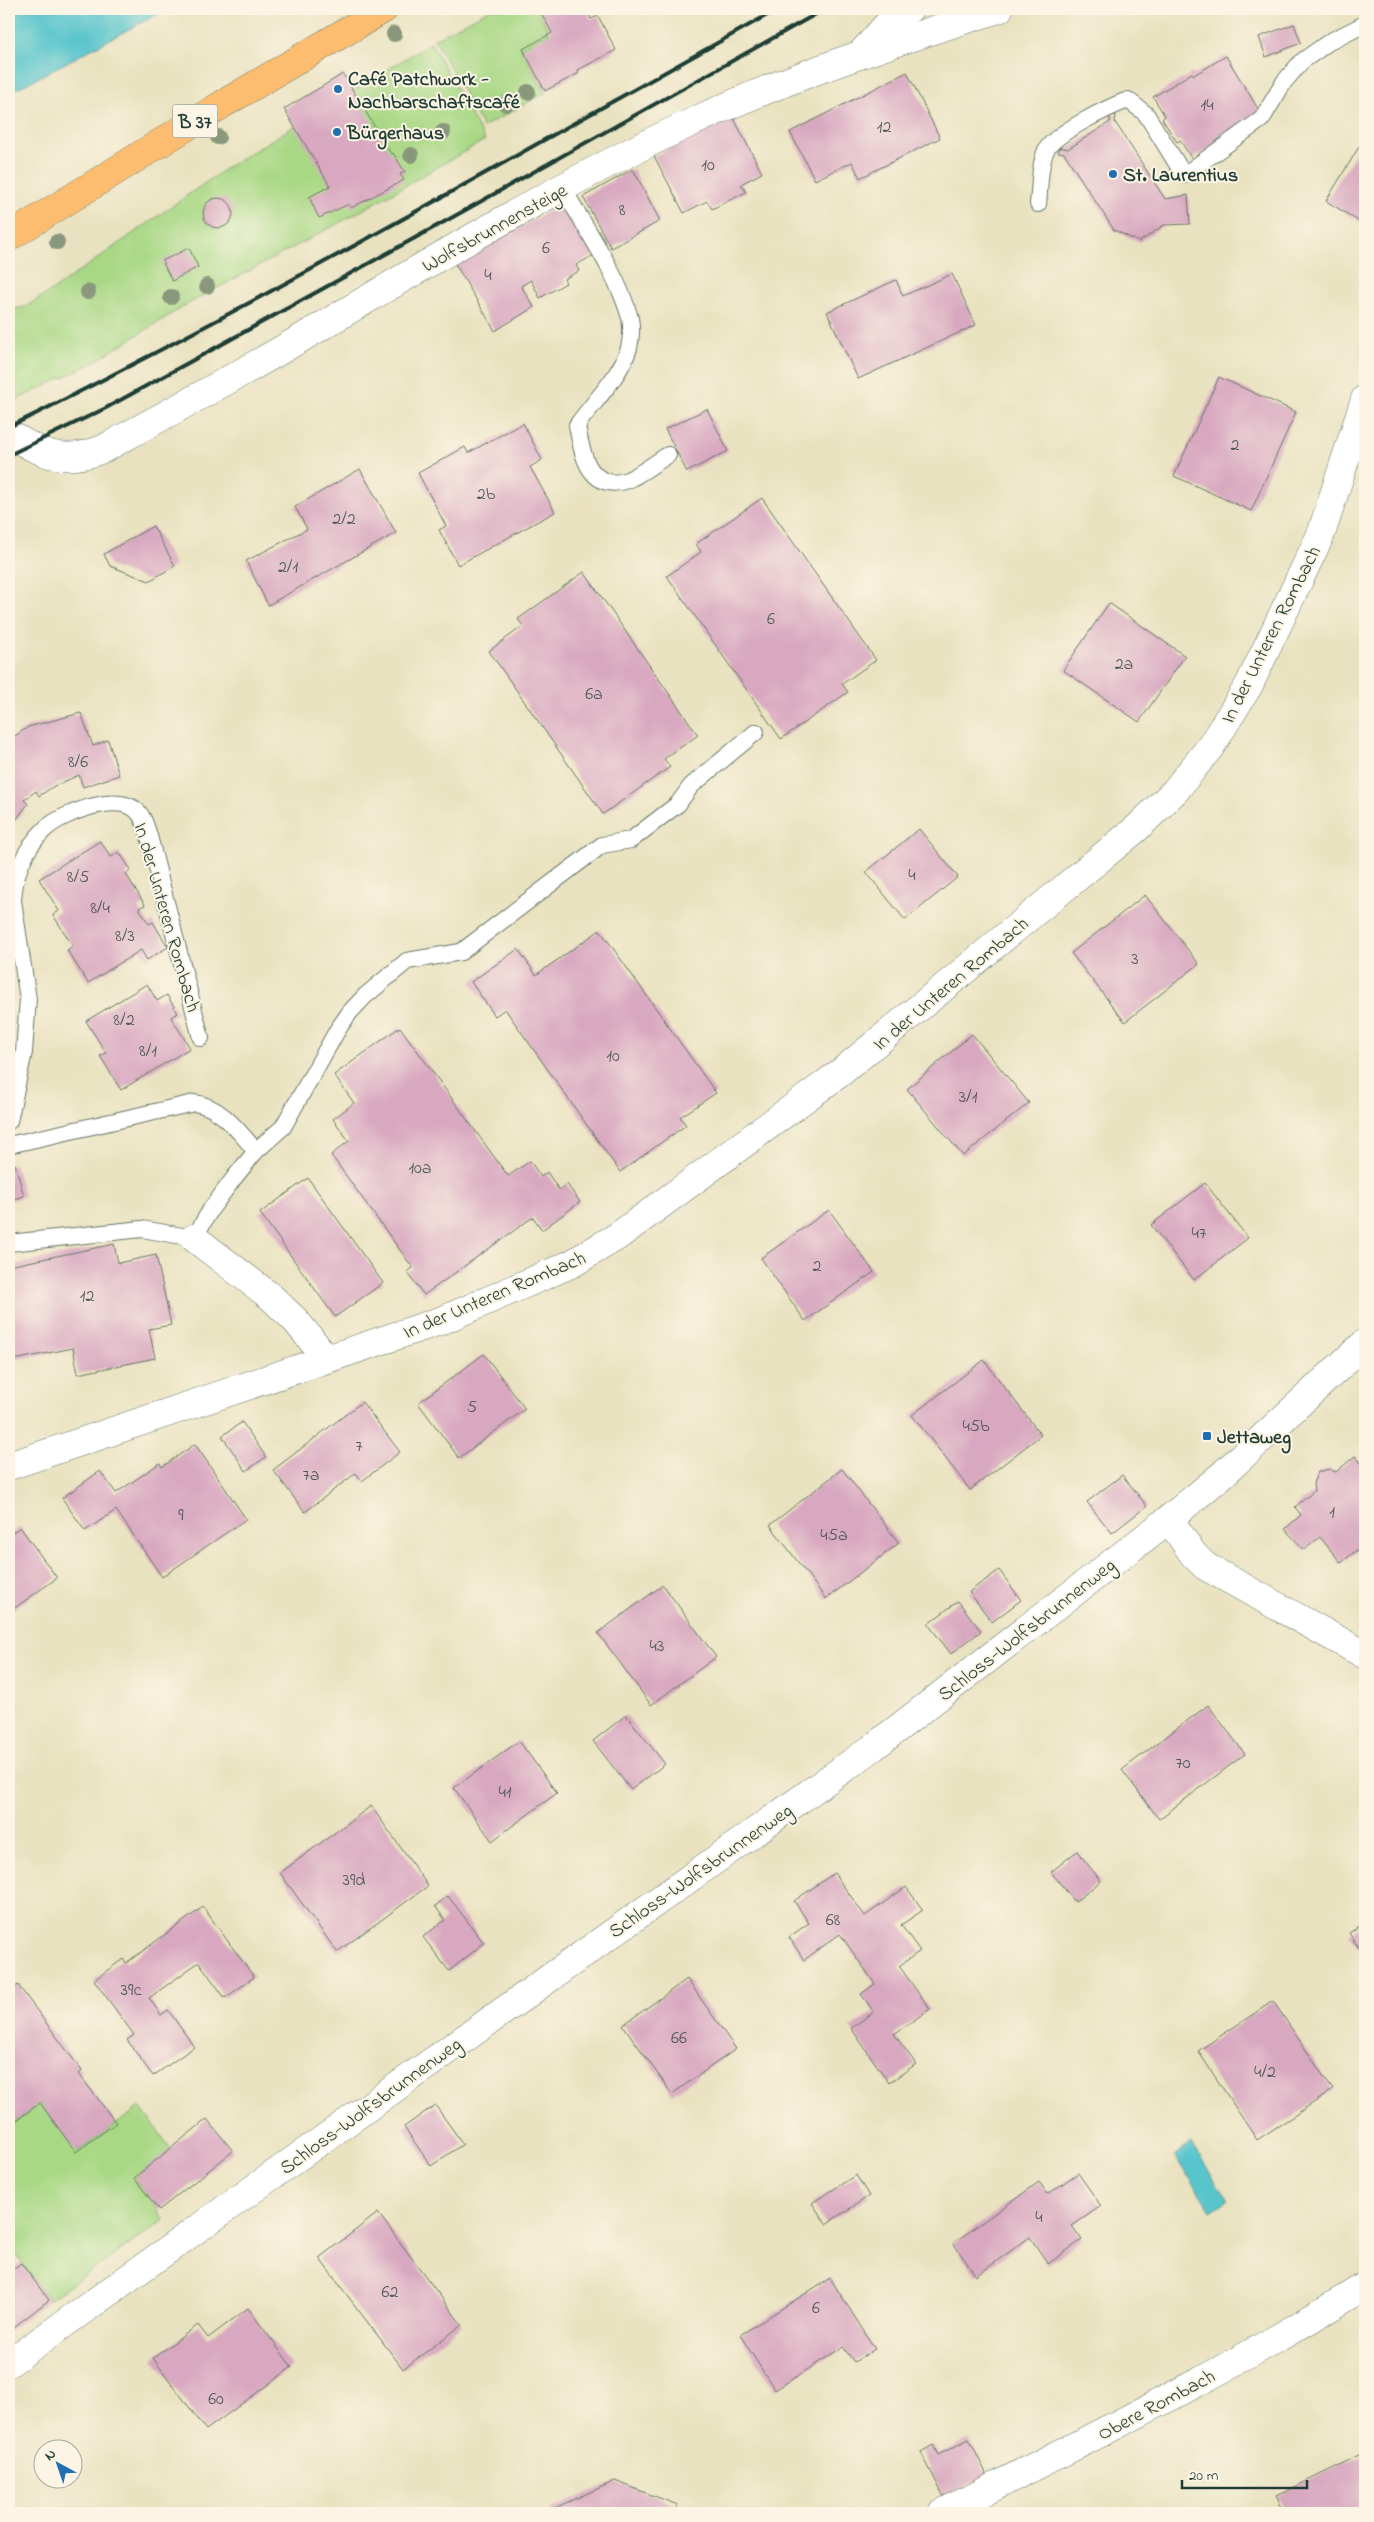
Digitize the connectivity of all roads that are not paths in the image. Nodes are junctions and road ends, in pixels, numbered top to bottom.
1 (384, 9) edge
2 (909, 9) edge
3 (999, 9) edge
4 (1365, 24) edge
5 (859, 56) junction
6 (563, 188) junction
7 (1038, 204) dead end
8 (9, 237) edge
9 (1365, 399) edge
10 (9, 434) edge
11 (668, 455) dead end
12 (756, 732) dead end
13 (201, 1038) dead end
14 (9, 1121) edge
15 (9, 1146) edge
16 (256, 1151) junction
17 (194, 1238) junction
18 (9, 1243) edge
19 (1365, 1343) edge
20 (327, 1359) junction
21 (9, 1466) edge
22 (1169, 1519) junction
23 (1365, 1655) edge
24 (1365, 2286) edge
25 (9, 2363) edge
26 (942, 2513) edge

1 - 8 main road, B 37
2 - 5 street
3 - 5 street, Wolfsbrunnensteige
4 - 7 lane
5 - 6 street, Wolfsbrunnensteige
6 - 10 street, Wolfsbrunnensteige
6 - 11 lane
9 - 20 street, In der Unteren Rombach
12 - 16 lane
13 - 14 lane, In der Unteren Rombach
15 - 16 lane
16 - 17 lane
17 - 18 lane
17 - 20 street
19 - 22 street, Schloss-Wolfsbrunnenweg
20 - 21 street, In der Unteren Rombach
22 - 23 street
22 - 25 street, Schloss-Wolfsbrunnenweg
24 - 26 street, Obere Rombach

